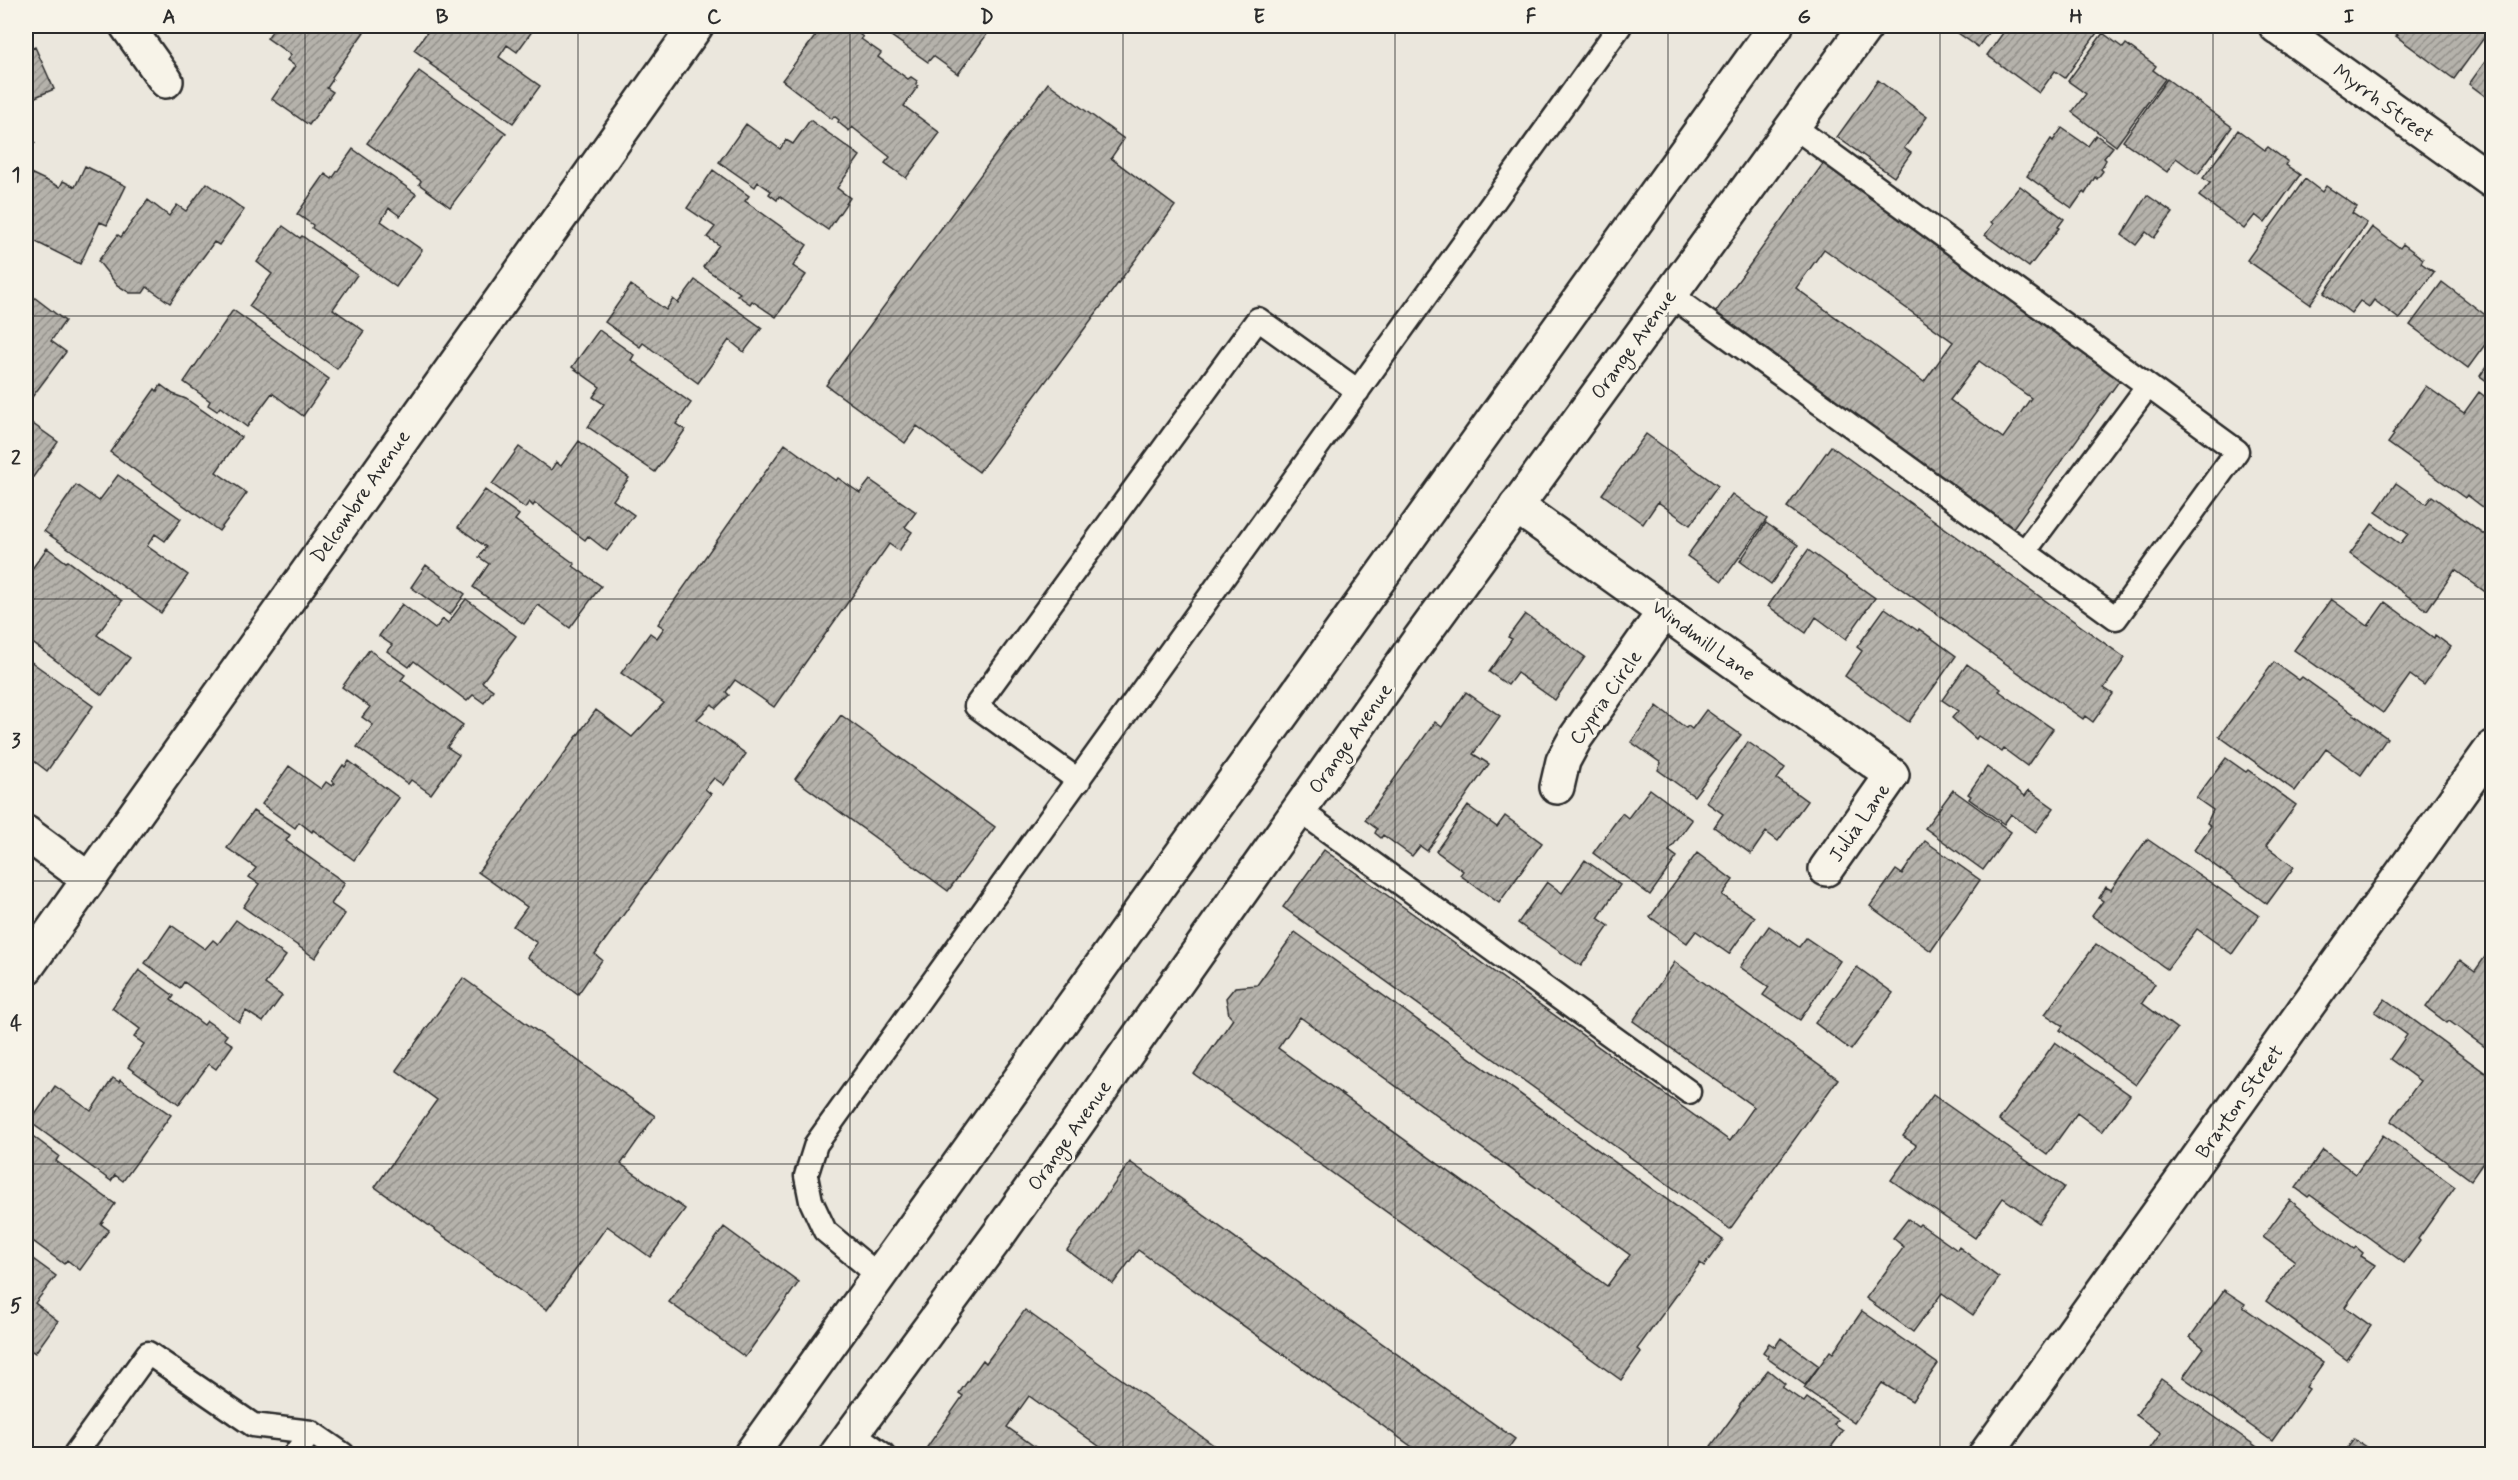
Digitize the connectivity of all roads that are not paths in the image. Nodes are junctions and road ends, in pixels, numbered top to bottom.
1 (127, 26) edge
2 (696, 26) edge
3 (1620, 26) edge
4 (1776, 26) edge
5 (1866, 26) edge
6 (2276, 26) edge
7 (166, 81) dead end
8 (1793, 126) junction
9 (2493, 181) edge
10 (1669, 294) junction
11 (2148, 386) junction
12 (1358, 391) junction
13 (1515, 506) junction
14 (2025, 552) junction
15 (1664, 612) junction
16 (2493, 748) edge
17 (1892, 775) joint
18 (1079, 782) junction
19 (1557, 787) dead end
20 (1299, 810) junction
21 (26, 833) edge
22 (1826, 869) dead end
23 (88, 879) junction
24 (26, 968) edge
25 (1689, 1092) dead end
26 (879, 1276) junction
27 (311, 1432) junction
28 (845, 1444) edge
29 (75, 1455) edge
30 (295, 1455) edge
31 (343, 1455) edge
32 (751, 1455) edge
33 (883, 1455) edge
34 (1986, 1455) edge

1 - 7 street
2 - 23 street, Delcombre Avenue
3 - 12 lane
4 - 26 street
5 - 8 street, Orange Avenue
6 - 9 street, Myrrh Street
8 - 10 street, Orange Avenue
8 - 11 lane
10 - 13 street, Orange Avenue
10 - 14 lane
11 - 14 lane
11 - 14 lane
12 - 18 lane
12 - 18 lane
13 - 15 street, Windmill Lane
13 - 20 street, Orange Avenue
15 - 17 street, Windmill Lane
15 - 19 street, Cypria Circle
16 - 34 street, Brayton Street
17 - 22 street, Julia Lane
18 - 26 lane
20 - 25 lane
20 - 28 street, Orange Avenue
21 - 23 street
23 - 24 street, Delcombre Avenue
26 - 32 street
27 - 29 lane
27 - 30 lane
27 - 31 lane
28 - 33 lane

